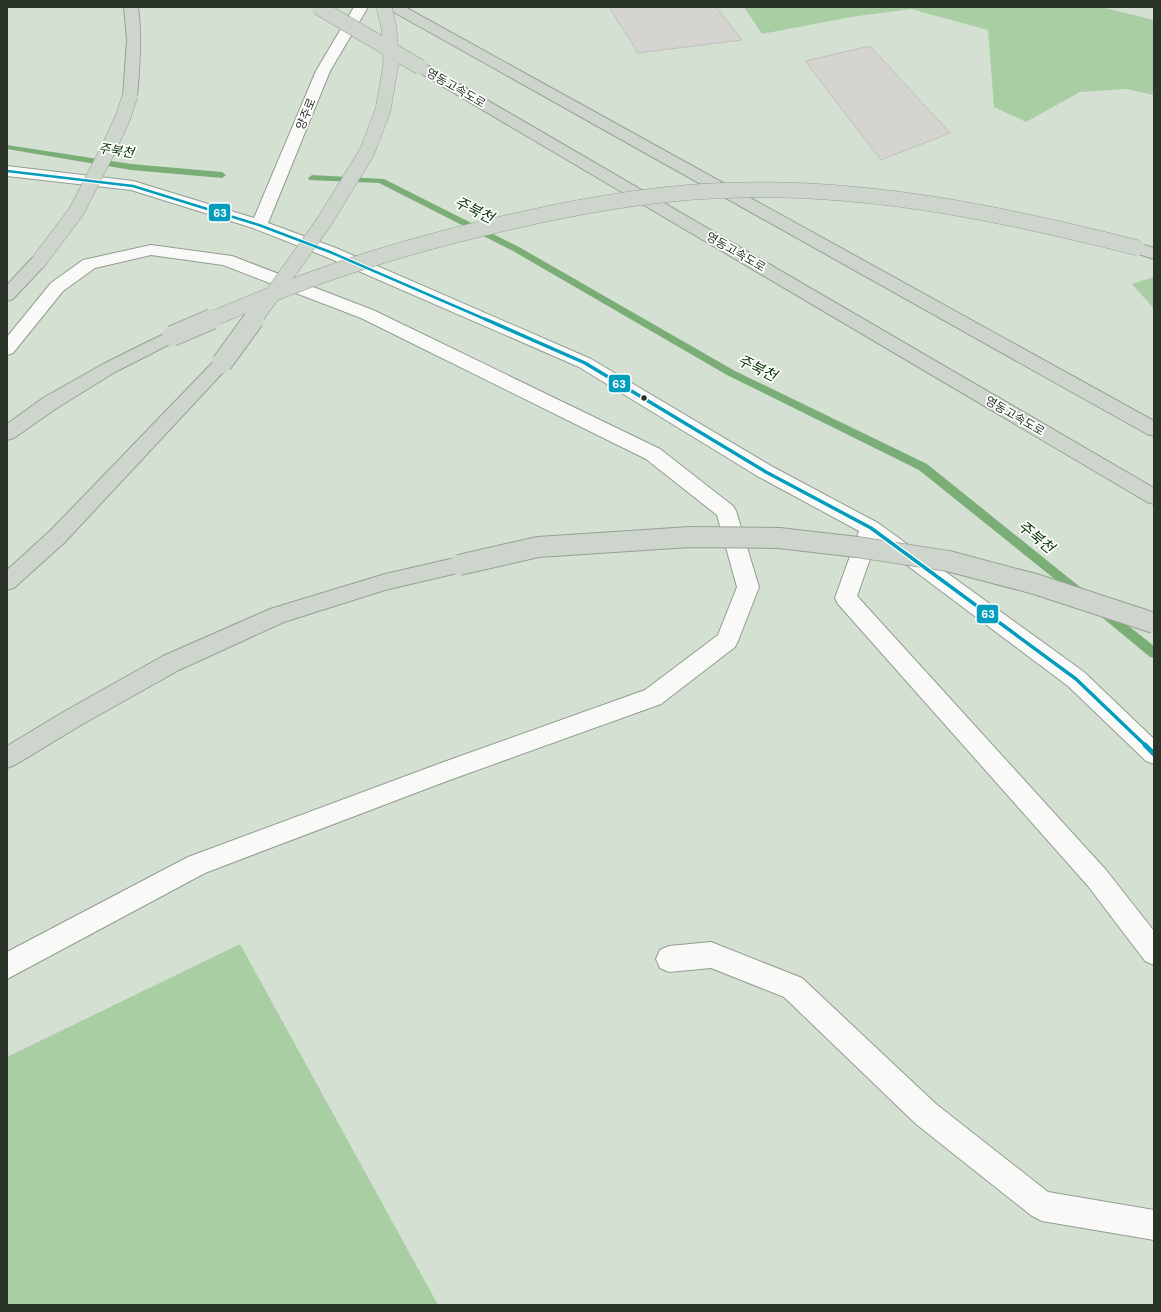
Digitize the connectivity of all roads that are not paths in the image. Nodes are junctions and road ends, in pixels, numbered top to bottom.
1 (131, 7) edge
2 (318, 7) edge
3 (361, 7) edge
4 (384, 7) edge
5 (395, 7) edge
6 (7, 171) edge
7 (260, 225) junction
8 (1154, 254) edge
9 (7, 295) edge
10 (7, 349) edge
11 (1154, 429) edge
12 (7, 433) edge
13 (1154, 497) edge
14 (871, 528) junction
15 (7, 582) edge
16 (1154, 623) edge
17 (1154, 754) edge
18 (7, 758) edge
19 (1154, 952) edge
20 (669, 959) dead end
21 (7, 966) edge
22 (1154, 1225) edge

1 - 9 highway, bridge
2 - 13 highway, 영동고속도로, bridge
3 - 7 street, 양주로
4 - 15 highway, bridge
5 - 11 highway
6 - 7 street
7 - 14 street
8 - 12 highway, bridge
10 - 21 street
14 - 17 street
14 - 19 street
16 - 18 highway, bridge
20 - 22 street

